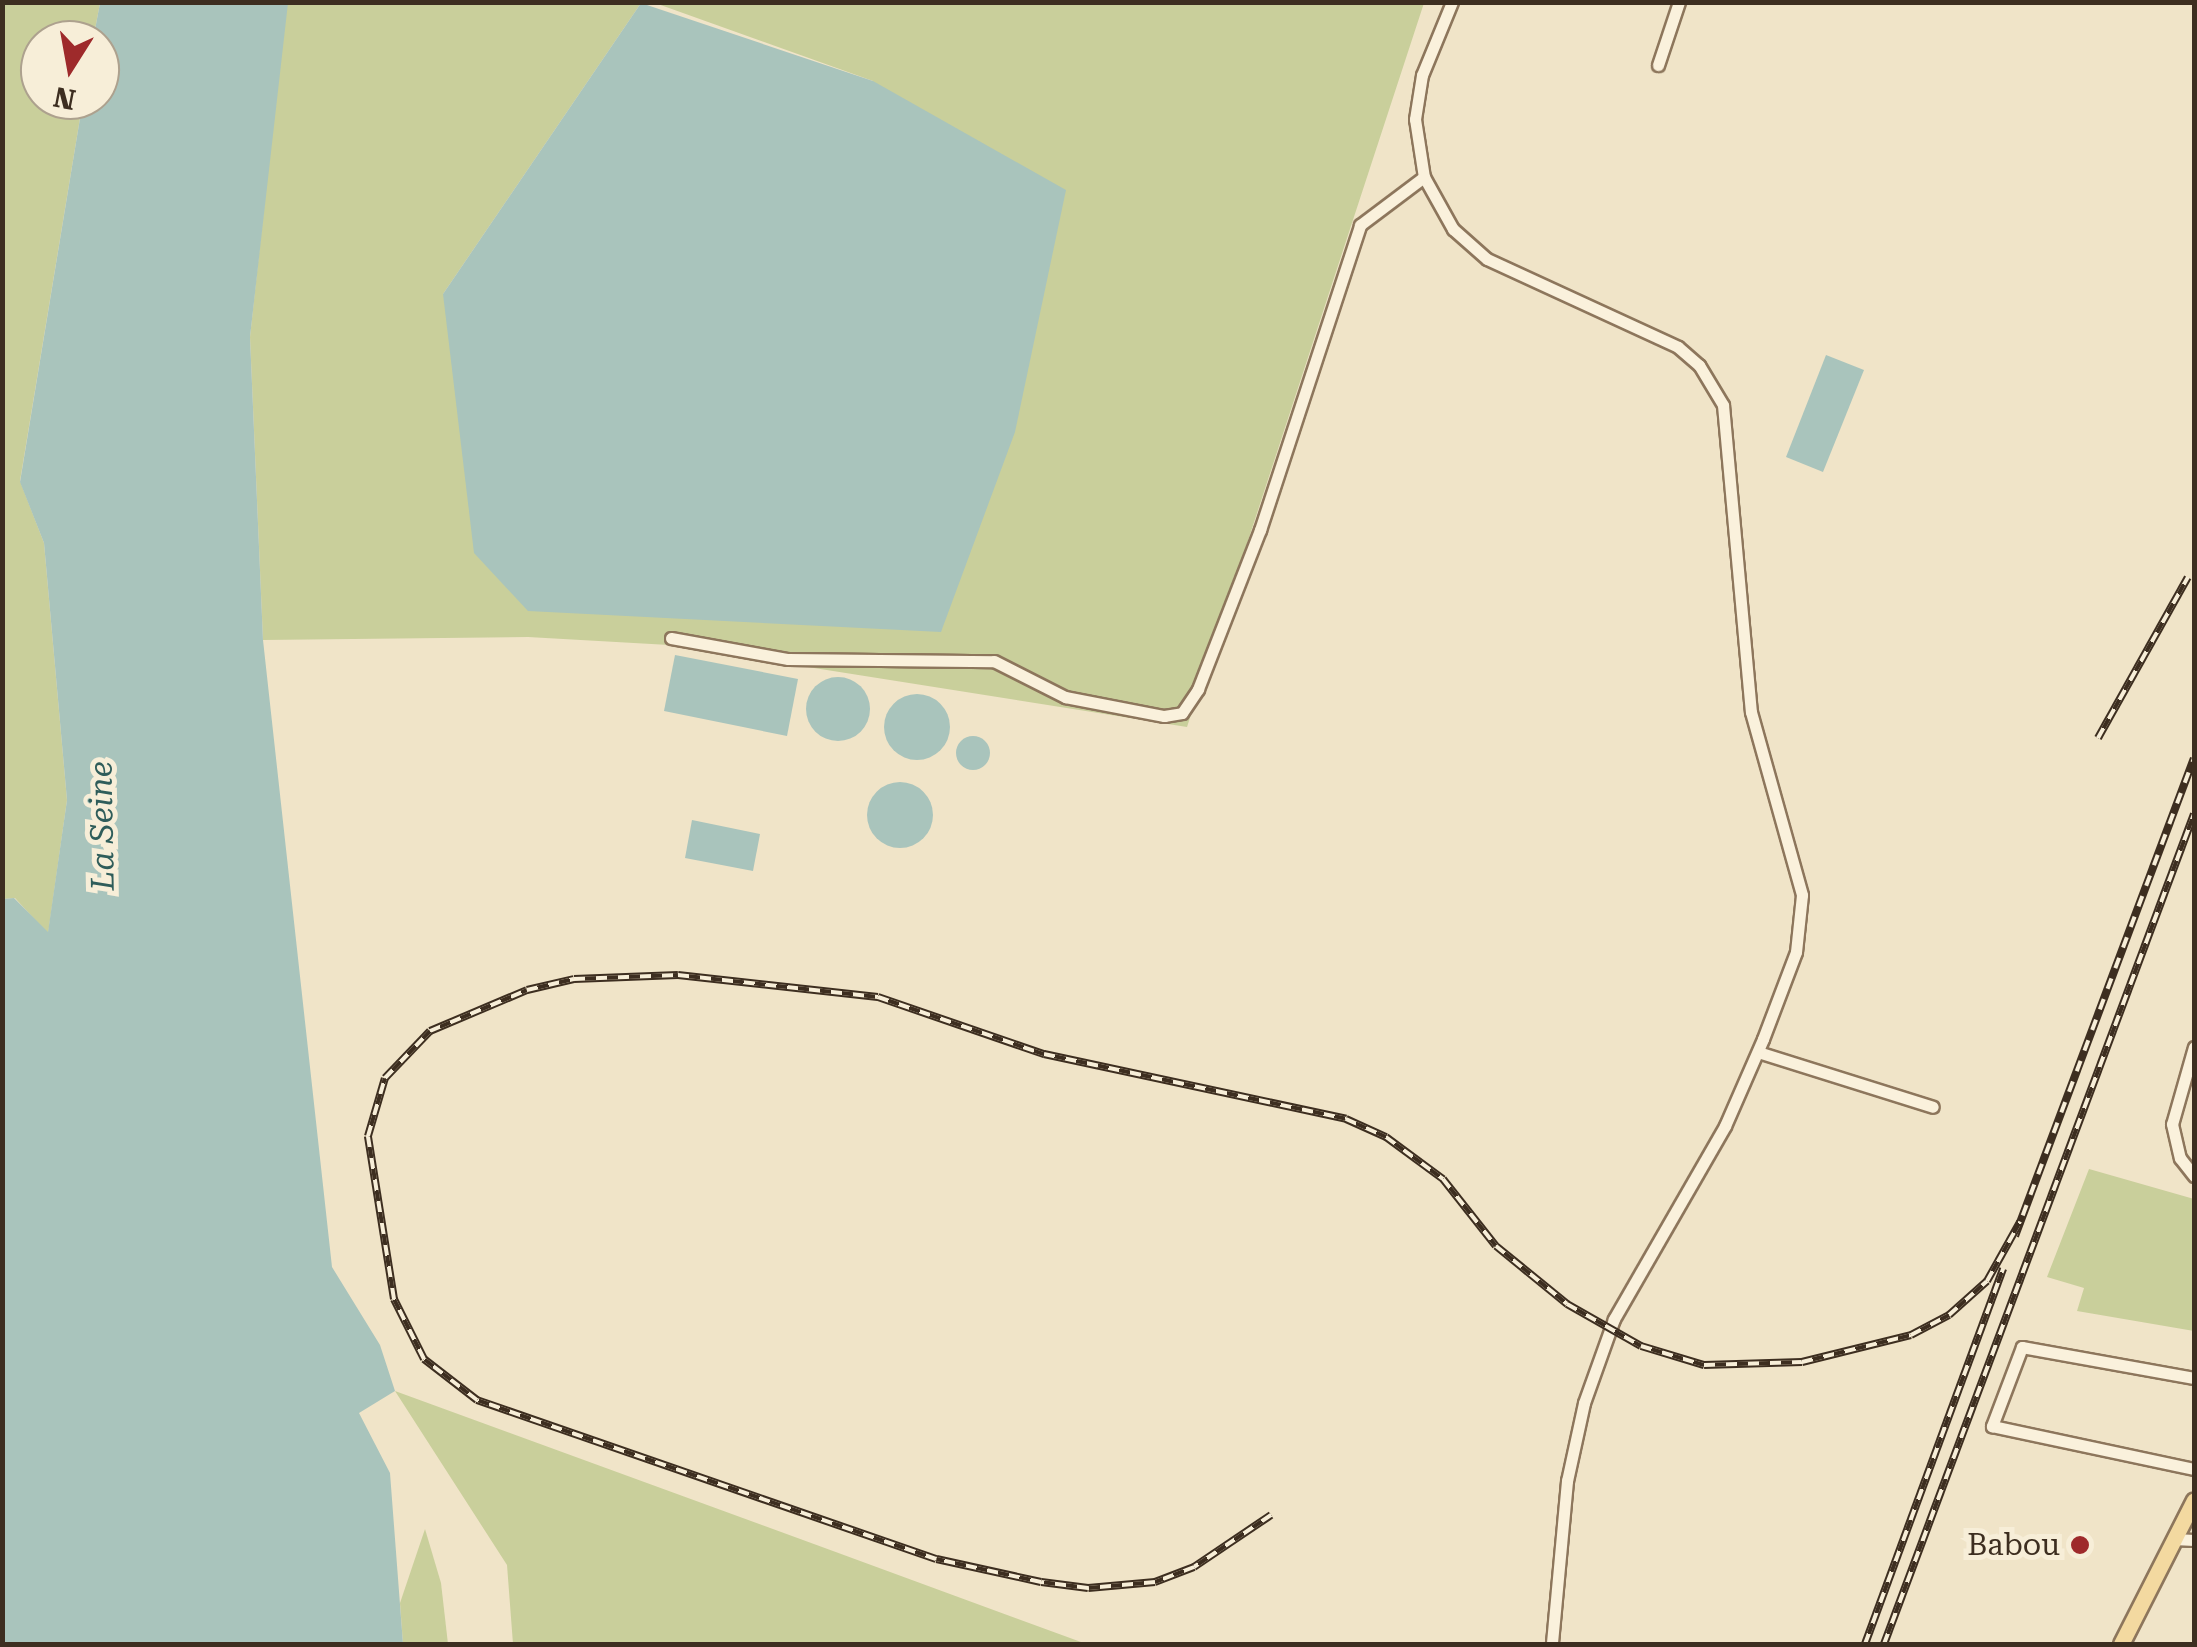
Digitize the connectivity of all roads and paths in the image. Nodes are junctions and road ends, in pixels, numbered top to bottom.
1 (1452, 2) edge
2 (1679, 2) edge
3 (1658, 65) dead end
4 (1424, 177) junction
5 (671, 638) dead end
6 (2194, 1047) edge
7 (1758, 1052) junction
8 (1933, 1107) dead end
9 (2194, 1176) edge
10 (2194, 1378) edge
11 (2194, 1470) edge
12 (2194, 1500) edge
13 (2174, 1538) junction
14 (2194, 1540) edge
15 (1552, 1644) edge
16 (2120, 1644) edge

1 - 4 street
2 - 3 street
4 - 5 street
4 - 7 street
6 - 9 street
7 - 8 street
7 - 15 street
10 - 11 street
12 - 13 main road
13 - 14 street
13 - 16 main road

